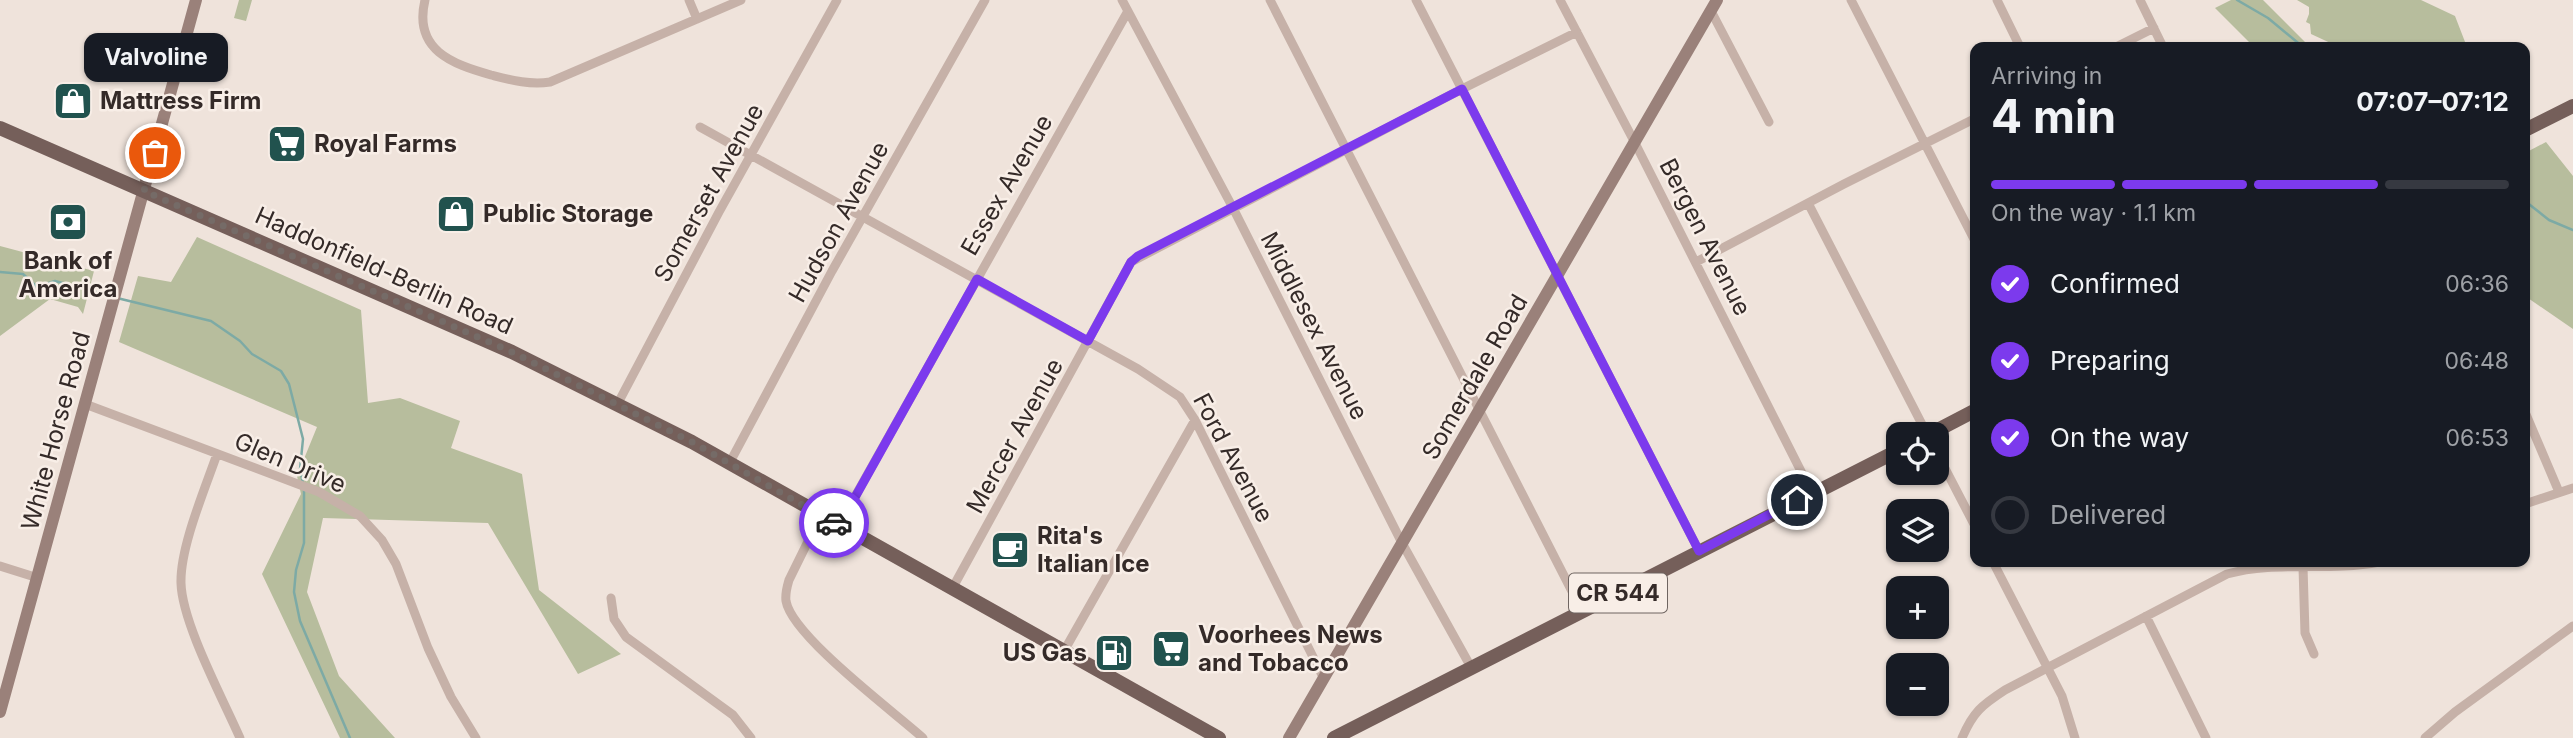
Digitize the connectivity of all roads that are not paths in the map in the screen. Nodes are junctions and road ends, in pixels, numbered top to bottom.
1 (196, 0) edge
2 (425, 0) edge
3 (689, 0) edge
4 (741, 0) edge
5 (836, 0) edge
6 (985, 0) edge
7 (1122, 0) edge
8 (1270, 0) edge
9 (1416, 0) edge
10 (1560, 0) edge
11 (1851, 0) edge
12 (1997, 0) edge
13 (2140, 0) edge
14 (1714, 5) edge
15 (1128, 11) junction
16 (697, 19) junction
17 (2154, 28) junction
18 (1577, 32) junction
19 (2018, 42) edge
20 (2126, 42) edge
21 (2161, 42) edge
22 (1462, 89) junction
23 (2573, 106) edge
24 (1970, 121) edge
25 (1769, 122) dead end
26 (700, 127) dead end
27 (0, 128) edge
28 (2530, 128) edge
29 (1636, 143) junction
30 (1925, 144) junction
31 (1348, 148) junction
32 (752, 153) junction
33 (144, 191) junction
34 (1808, 203) junction
35 (1233, 208) junction
36 (863, 216) junction
37 (1970, 231) edge
38 (1696, 262) junction
39 (1558, 275) junction
40 (977, 279) junction
41 (1088, 341) junction
42 (85, 404) junction
43 (617, 405) junction
44 (1479, 410) junction
45 (1970, 413) edge
46 (1195, 420) junction
47 (1923, 422) edge
48 (1949, 424) edge
49 (2530, 424) edge
50 (217, 454) junction
51 (1886, 456) edge
52 (729, 464) junction
53 (1949, 476) edge
54 (2573, 488) edge
55 (2559, 492) junction
56 (1812, 493) junction
57 (2530, 502) edge
58 (821, 515) junction
59 (1970, 516) edge
60 (839, 526) junction
61 (1402, 543) junction
62 (1699, 551) junction
63 (0, 566) edge
64 (1996, 567) edge
65 (2303, 567) joint
66 (38, 578) junction
67 (952, 589) junction
68 (611, 598) dead end
69 (1582, 611) junction
70 (2146, 616) junction
71 (2573, 625) edge
72 (1064, 651) junction
73 (2314, 654) dead end
74 (2048, 668) junction
75 (1472, 669) junction
76 (1323, 677) junction
77 (0, 712) edge
78 (1336, 737) edge
79 (240, 738) edge
80 (476, 738) edge
81 (751, 738) edge
82 (923, 738) edge
83 (1219, 738) edge
84 (1289, 738) edge
85 (1962, 738) edge
86 (2075, 738) edge
87 (2206, 738) edge
88 (2425, 738) edge

1 - 33 main road, White Horse Road
2 - 16 street
3 - 16 street
4 - 16 street
5 - 32 street, Somerset Avenue
6 - 36 street, Hudson Avenue
7 - 15 street, Middlesex Avenue
8 - 31 street
9 - 22 street
10 - 18 street, Bergen Avenue
11 - 30 street
12 - 19 street
13 - 17 street
14 - 25 street
14 - 29 main road, Somerdale Road
15 - 35 street, Middlesex Avenue
15 - 40 street, Essex Avenue
17 - 20 street
17 - 21 street
18 - 22 street, Mercer Avenue
18 - 29 street, Bergen Avenue
22 - 31 street, Mercer Avenue
22 - 39 street
23 - 28 main road
24 - 30 street
26 - 32 street, Ford Avenue
27 - 33 main road, Haddonfield-Berlin Road
29 - 38 street, Bergen Avenue
29 - 39 main road, Somerdale Road
30 - 34 street
30 - 37 street
31 - 35 street, Mercer Avenue
31 - 44 street
32 - 36 street, Ford Avenue
32 - 43 street, Somerset Avenue
33 - 42 main road, White Horse Road
33 - 43 main road, Haddonfield-Berlin Road
34 - 38 street
34 - 47 street
35 - 41 street, Mercer Avenue
35 - 61 street, Middlesex Avenue
36 - 40 street, Ford Avenue
36 - 52 street, Hudson Avenue
38 - 56 street, Bergen Avenue
39 - 44 main road, Somerdale Road
39 - 62 street
40 - 41 street, Ford Avenue
40 - 60 street, Essex Avenue
41 - 46 street, Ford Avenue
41 - 67 street, Mercer Avenue
42 - 50 street, Glen Drive
42 - 66 main road, White Horse Road
43 - 52 main road, Haddonfield-Berlin Road
44 - 61 main road, Somerdale Road
44 - 69 street
45 - 48 main road
46 - 72 street
46 - 76 street, Ford Avenue
49 - 55 street
50 - 79 street
50 - 80 street, Glen Drive
51 - 56 main road, CR 544
52 - 58 main road, Haddonfield-Berlin Road
53 - 59 street
54 - 55 street
55 - 57 street
56 - 62 main road, CR 544
58 - 60 main road, Haddonfield-Berlin Road
58 - 82 street
60 - 67 main road, Haddonfield-Berlin Road
61 - 75 street, Middlesex Avenue
61 - 76 main road, Somerdale Road
62 - 69 main road, CR 544
63 - 66 street
64 - 74 street
65 - 70 street
65 - 73 street
66 - 77 main road, White Horse Road
67 - 72 main road, Haddonfield-Berlin Road
68 - 81 street
69 - 75 main road, CR 544
70 - 74 street
70 - 87 street
71 - 88 street
72 - 83 main road, Haddonfield-Berlin Road
74 - 85 street
74 - 86 street
75 - 78 main road, CR 544
76 - 84 main road, Somerdale Road

